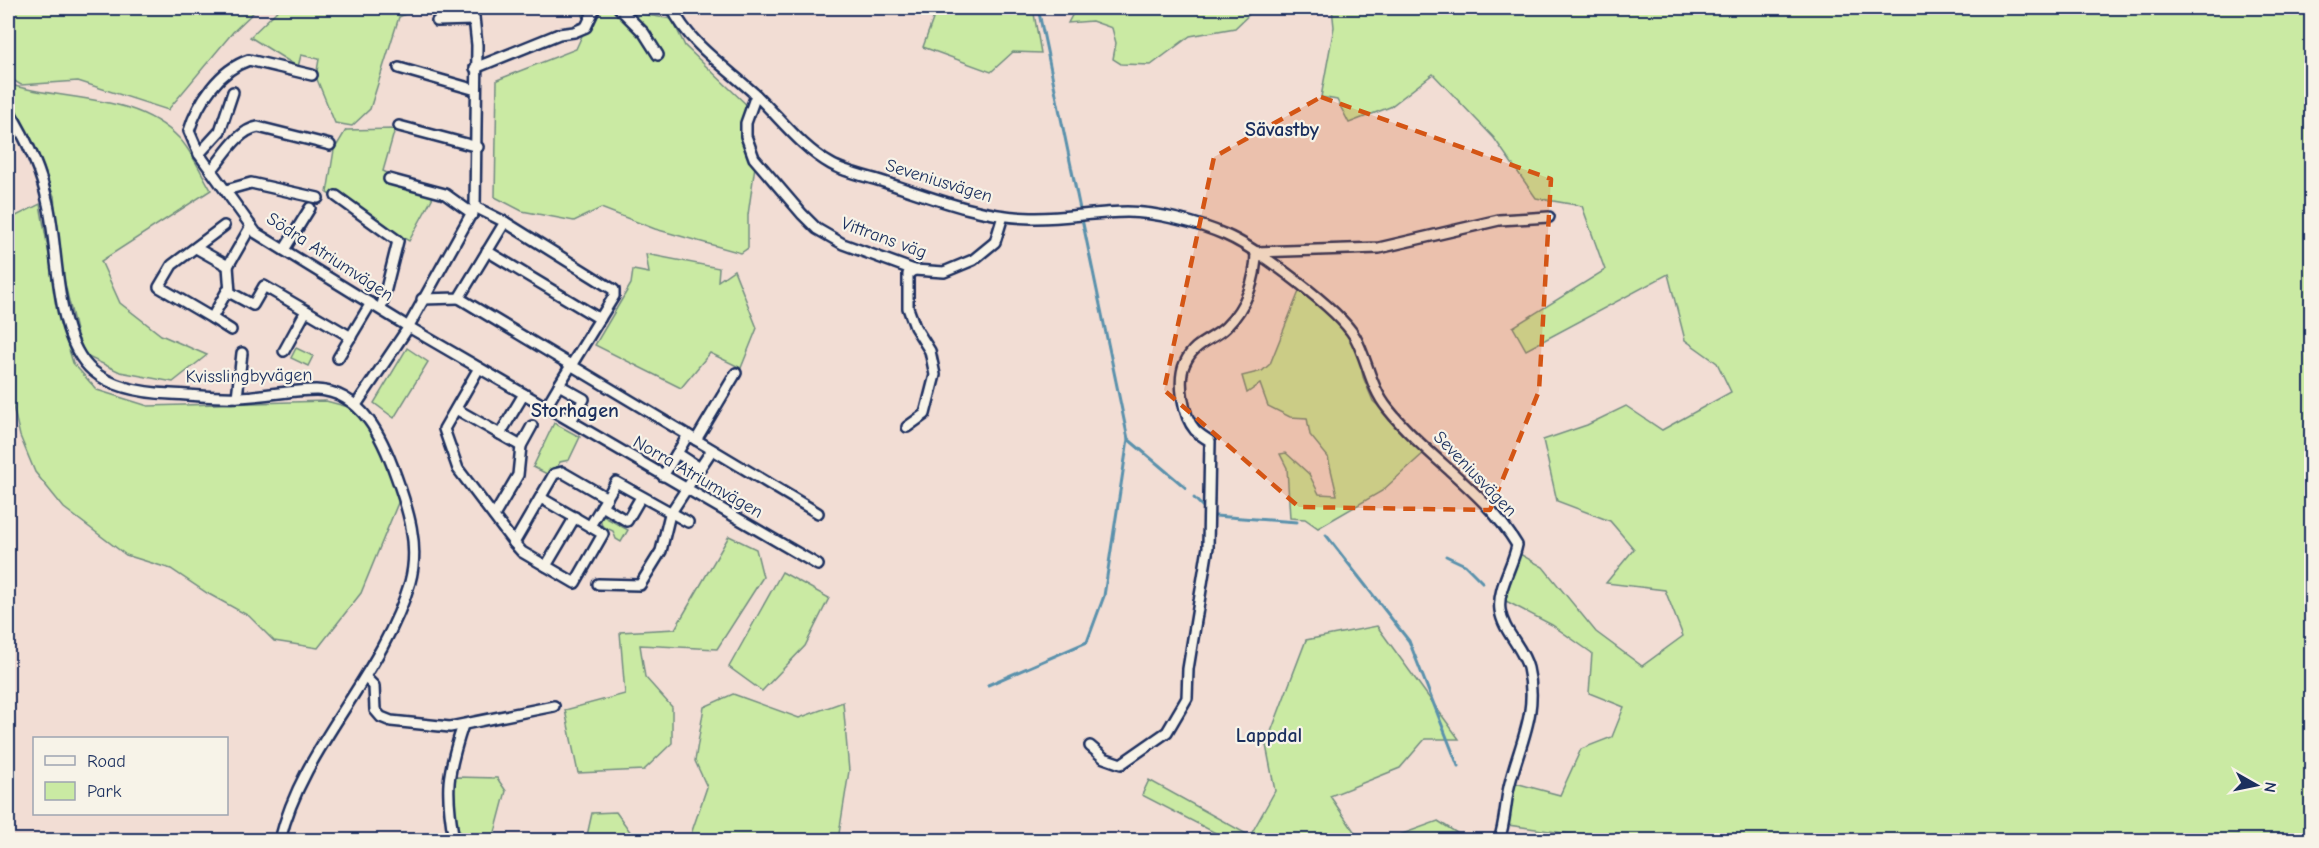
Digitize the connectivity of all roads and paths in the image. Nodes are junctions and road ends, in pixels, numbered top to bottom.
1 (473, 8) edge
2 (595, 8) edge
3 (619, 8) edge
4 (672, 8) edge
5 (473, 20) junction
6 (437, 21) dead end
7 (658, 55) dead end
8 (399, 68) dead end
9 (475, 68) junction
10 (312, 75) dead end
11 (476, 90) junction
12 (234, 92) dead end
13 (756, 95) junction
14 (8, 109) edge
15 (399, 126) dead end
16 (330, 145) dead end
17 (478, 147) junction
18 (199, 154) junction
19 (212, 171) junction
20 (389, 179) dead end
21 (225, 190) junction
22 (336, 196) dead end
23 (318, 198) dead end
24 (310, 208) dead end
25 (474, 210) junction
26 (1003, 216) junction
27 (1549, 217) dead end
28 (505, 222) junction
29 (224, 226) dead end
30 (251, 226) junction
31 (196, 248) junction
32 (284, 250) junction
33 (487, 252) junction
34 (1256, 252) junction
35 (228, 266) junction
36 (914, 270) junction
37 (230, 293) junction
38 (459, 298) junction
39 (422, 299) junction
40 (371, 303) junction
41 (381, 309) junction
42 (306, 311) junction
43 (212, 318) junction
44 (600, 319) junction
45 (407, 326) junction
46 (231, 330) dead end
47 (351, 337) junction
48 (284, 351) dead end
49 (242, 353) dead end
50 (338, 358) dead end
51 (571, 365) junction
52 (479, 368) junction
53 (736, 373) dead end
54 (559, 385) junction
55 (524, 394) junction
56 (237, 397) junction
57 (356, 405) junction
58 (546, 407) junction
59 (456, 409) junction
60 (571, 422) junction
61 (532, 426) dead end
62 (907, 427) dead end
63 (500, 434) junction
64 (692, 438) junction
65 (521, 446) junction
66 (712, 450) junction
67 (676, 455) junction
68 (700, 468) junction
69 (663, 476) junction
70 (688, 490) junction
71 (641, 497) junction
72 (541, 498) junction
73 (604, 502) junction
74 (818, 513) dead end
75 (670, 514) junction
76 (494, 516) junction
77 (575, 517) junction
78 (688, 522) dead end
79 (590, 526) junction
80 (514, 543) junction
81 (818, 565) dead end
82 (546, 566) junction
83 (598, 584) dead end
84 (366, 678) junction
85 (554, 706) dead end
86 (464, 725) junction
87 (1090, 746) dead end
88 (280, 840) edge
89 (454, 840) edge
90 (1498, 840) edge

1 - 5 street
2 - 9 street
3 - 7 street
4 - 13 street, Seveniusvägen
5 - 6 street
5 - 9 street
8 - 11 street
9 - 11 street
10 - 18 street, Södra Atriumvägen
11 - 17 street
12 - 18 street
13 - 26 street, Seveniusvägen
13 - 36 street, Vittrans väg
14 - 56 street, Kvisslingbyvägen
15 - 17 street
16 - 19 street
17 - 25 street
18 - 19 street, Södra Atriumvägen
19 - 21 street, Södra Atriumvägen
20 - 25 street
21 - 23 street
21 - 30 street, Södra Atriumvägen
22 - 41 street
24 - 32 street
25 - 28 street
25 - 39 street
26 - 34 street, Seveniusvägen
26 - 36 street, Vittrans väg
27 - 34 street
28 - 33 street
28 - 44 street
29 - 31 street
30 - 32 street, Södra Atriumvägen
30 - 35 street
31 - 35 street
31 - 43 street
32 - 40 street, Södra Atriumvägen
33 - 38 street
33 - 44 street
34 - 87 street
34 - 90 street, Seveniusvägen
35 - 37 street
36 - 62 street
37 - 42 street
37 - 43 street
38 - 39 street
38 - 51 street
39 - 45 street
40 - 41 street, Södra Atriumvägen
40 - 47 street
41 - 45 street, Södra Atriumvägen
42 - 47 street
42 - 48 street
43 - 46 street
44 - 51 street
45 - 52 street, Norra Atriumvägen
45 - 57 street
47 - 50 street
49 - 56 street
51 - 54 street
51 - 64 street
52 - 55 street, Norra Atriumvägen
52 - 59 street
53 - 64 street
54 - 58 street
54 - 60 street
55 - 58 street, Norra Atriumvägen
55 - 63 street
56 - 57 street, Kvisslingbyvägen
57 - 84 street, Kvisslingbyvägen
58 - 60 street, Norra Atriumvägen
59 - 63 street
59 - 76 street
60 - 69 street, Norra Atriumvägen
61 - 65 street
63 - 65 street
64 - 66 street
64 - 67 street
65 - 76 street
66 - 68 street
66 - 74 street
67 - 68 street
67 - 69 street
68 - 70 street
69 - 70 street, Norra Atriumvägen
70 - 75 street
70 - 81 street, Norra Atriumvägen
71 - 73 street
71 - 73 street
71 - 75 street
72 - 73 street
72 - 77 street
72 - 80 street
73 - 79 street
75 - 78 street
75 - 83 street
76 - 80 street
77 - 79 street
77 - 82 street
79 - 82 street
80 - 82 street
84 - 86 street
84 - 88 street, Kvisslingbyvägen
85 - 86 street
86 - 89 street

